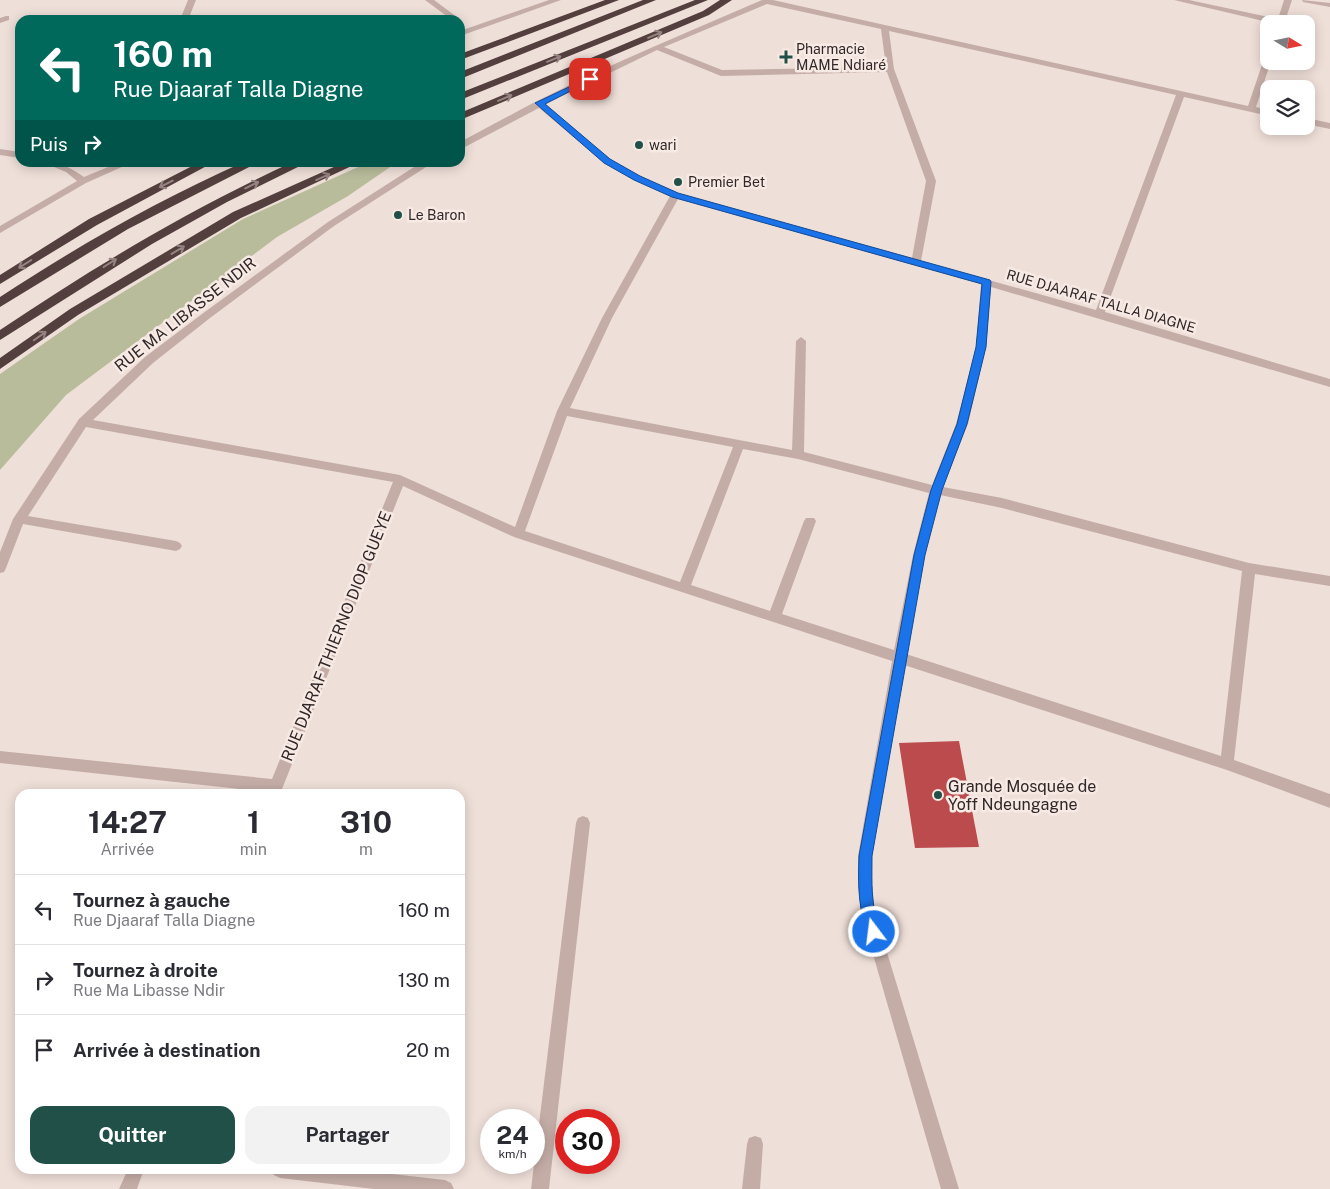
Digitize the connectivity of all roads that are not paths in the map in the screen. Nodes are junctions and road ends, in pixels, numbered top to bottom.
1 (192, 0) edge
2 (428, 0) edge
3 (557, 0) edge
4 (614, 0) edge
5 (651, 0) edge
6 (703, 0) edge
7 (727, 0) edge
8 (1178, 0) edge
9 (1288, 0) edge
10 (1306, 0) edge
11 (767, 1) edge
12 (1330, 5) edge
13 (186, 15) edge
14 (450, 15) edge
15 (1283, 15) edge
16 (1260, 18) edge
17 (465, 26) edge
18 (885, 28) junction
19 (472, 31) junction
20 (465, 33) edge
21 (658, 48) junction
22 (465, 55) edge
23 (890, 70) junction
24 (1264, 70) edge
25 (465, 74) edge
26 (1180, 93) junction
27 (465, 94) edge
28 (539, 103) junction
29 (1251, 109) junction
30 (1260, 111) edge
31 (465, 115) edge
32 (1315, 123) edge
33 (1330, 126) edge
34 (465, 143) edge
35 (0, 152) edge
36 (15, 154) edge
37 (60, 167) edge
38 (116, 167) edge
39 (199, 167) edge
40 (242, 167) edge
41 (292, 167) edge
42 (344, 167) edge
43 (421, 167) edge
44 (83, 181) junction
45 (675, 195) junction
46 (0, 230) edge
47 (916, 263) junction
48 (0, 280) edge
49 (986, 282) junction
50 (0, 303) edge
51 (1098, 314) junction
52 (0, 336) edge
53 (801, 341) dead end
54 (0, 364) edge
55 (1330, 383) edge
56 (563, 411) junction
57 (83, 422) junction
58 (740, 443) junction
59 (798, 455) junction
60 (400, 479) junction
61 (936, 490) junction
62 (19, 519) junction
63 (810, 521) dead end
64 (518, 534) junction
65 (176, 546) dead end
66 (0, 568) edge
67 (1249, 568) junction
68 (1330, 581) edge
69 (684, 588) junction
70 (774, 618) junction
71 (899, 659) junction
72 (0, 757) edge
73 (1227, 764) junction
74 (267, 789) edge
75 (275, 789) edge
76 (1330, 801) edge
77 (583, 823) dead end
78 (755, 1144) dead end
79 (134, 1174) edge
80 (321, 1174) edge
81 (128, 1189) edge
82 (445, 1189) edge
83 (540, 1189) edge
84 (751, 1189) edge
85 (950, 1189) edge

1 - 13 street
2 - 14 street
3 - 19 street
4 - 22 highway
5 - 25 highway
27 -> 6 highway
31 -> 7 highway
8 - 16 street
9 - 15 street
10 - 12 street
11 - 18 street
11 - 21 street
17 - 19 street
18 - 23 street
18 - 26 street
19 - 20 street
21 - 23 street
21 - 28 street
23 - 47 street
24 - 29 street
26 - 29 street
26 - 51 street
28 - 34 street
28 - 45 street, RUE DJAARAF TALLA DIAGNE
29 - 30 street
32 - 33 street
35 - 36 street
37 - 44 street
38 - 44 street
39 -> 48 highway
40 - 50 highway
52 -> 41 highway
54 -> 42 highway
43 - 57 street, RUE MA LIBASSE NDIR
44 - 46 street
45 - 47 street, RUE DJAARAF TALLA DIAGNE
45 - 56 street
47 - 49 street, RUE DJAARAF TALLA DIAGNE
49 - 51 street, RUE DJAARAF TALLA DIAGNE
49 - 61 street
51 - 55 street, RUE DJAARAF TALLA DIAGNE
53 - 59 street
56 - 58 street
56 - 64 street
57 - 60 street
57 - 62 street, RUE MA LIBASSE NDIR
58 - 59 street
58 - 69 street
59 - 61 street
60 - 64 street
60 - 75 street, RUE DJARAF THIERNO DIOP GUEYE
61 - 67 street
61 - 71 street
62 - 65 street
62 - 66 street, RUE MA LIBASSE NDIR
63 - 70 street
64 - 69 street
67 - 68 street
67 - 73 street
69 - 70 street
70 - 71 street
71 - 73 street
71 - 85 street
72 - 74 street
73 - 76 street
77 - 83 street
78 - 84 street
79 - 81 street
80 - 82 street

